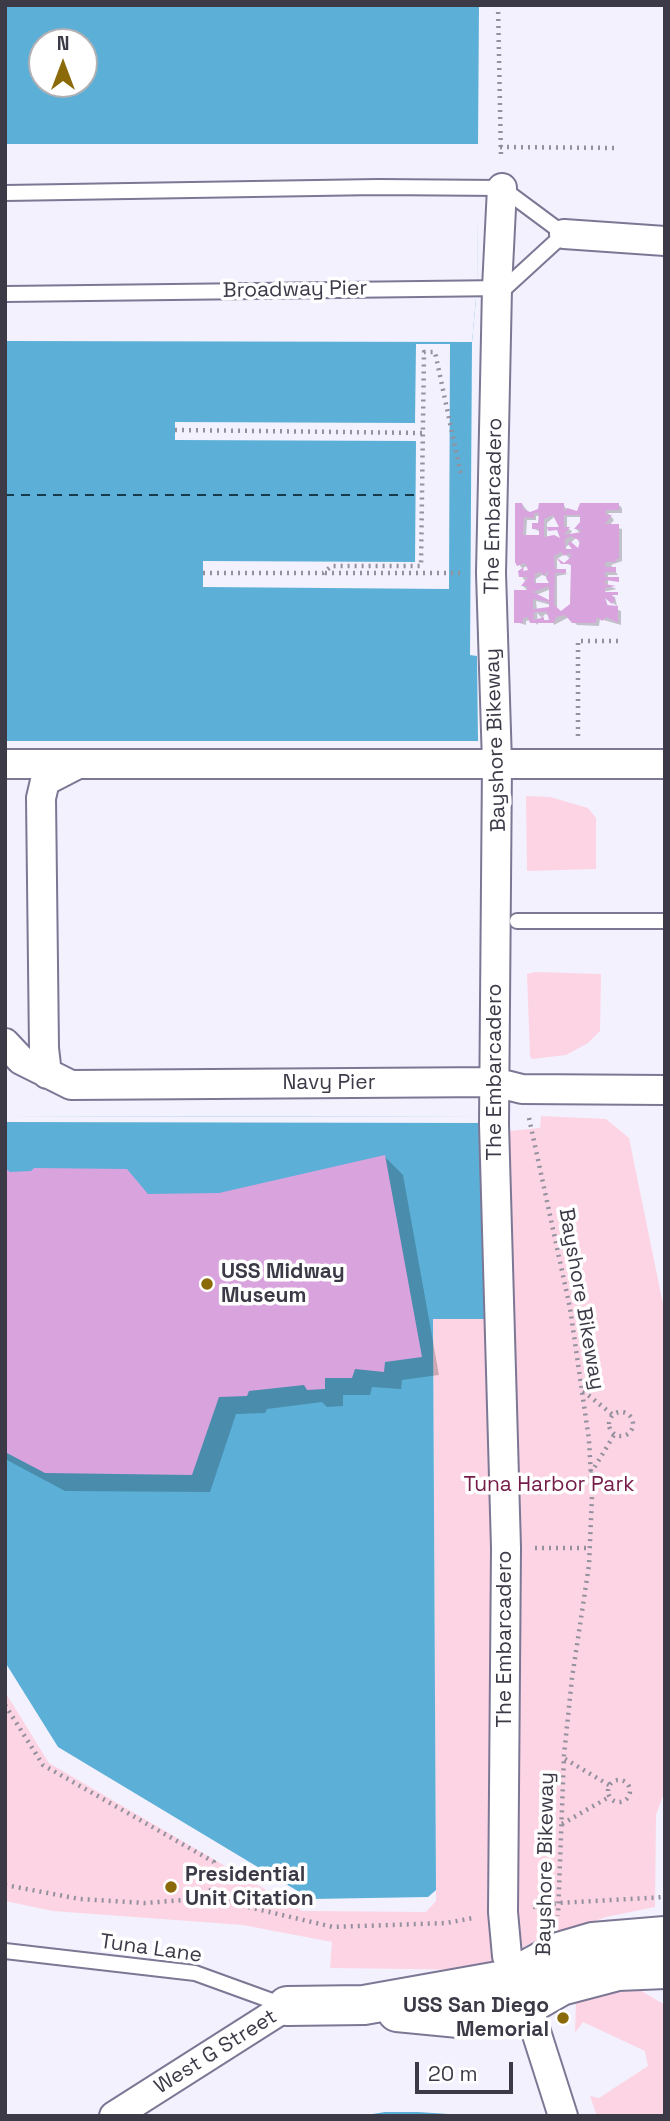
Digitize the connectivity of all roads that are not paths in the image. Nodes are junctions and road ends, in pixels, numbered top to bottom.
1 (502, 188) junction
2 (5, 193) edge
3 (564, 234) junction
4 (665, 241) edge
5 (497, 289) junction
6 (5, 293) edge
7 (497, 763) junction
8 (5, 764) edge
9 (78, 764) junction
10 (665, 764) edge
11 (517, 920) dead end
12 (665, 920) edge
13 (5, 1043) edge
14 (47, 1074) junction
15 (494, 1082) junction
16 (665, 1090) edge
17 (665, 1936) edge
18 (5, 1951) edge
19 (507, 1956) dead end
20 (665, 1969) edge
21 (364, 2005) junction
22 (287, 2007) junction
23 (532, 2019) dead end
24 (114, 2116) edge
25 (563, 2116) edge

1 - 2 lane
1 - 3 lane
1 - 5 street, The Embarcadero
3 - 4 street
3 - 5 lane
5 - 6 lane, Broadway Pier
5 - 7 street, The Embarcadero
7 - 9 street
7 - 10 street
7 - 15 street, The Embarcadero
8 - 9 street
9 - 14 street
11 - 12 lane
13 - 14 street, Navy Pier
14 - 15 street, Navy Pier
15 - 16 street, Navy Pier
15 - 19 street, The Embarcadero
17 - 21 street, West G Street
18 - 22 lane, Tuna Lane
20 - 21 street, West G Street
21 - 22 street, West G Street
22 - 24 street, West G Street
23 - 25 street

